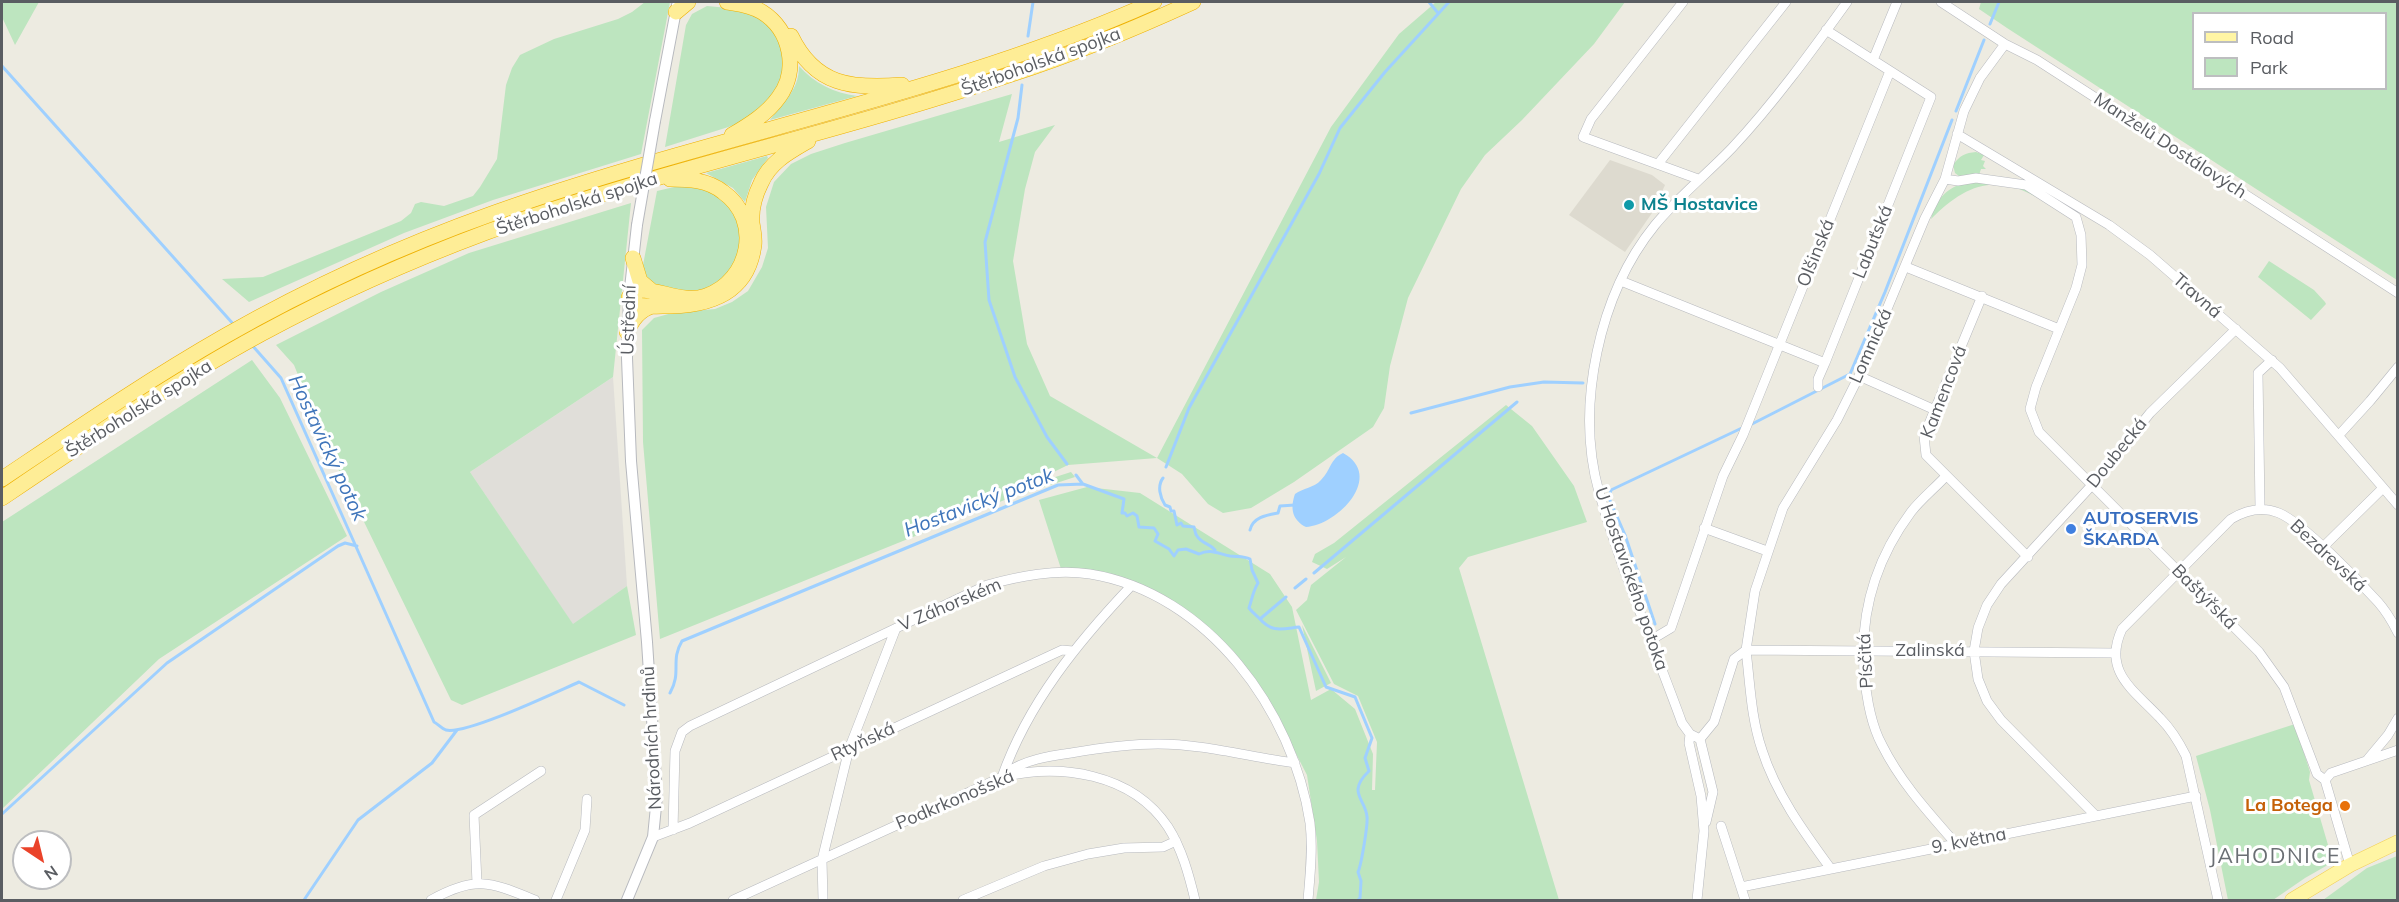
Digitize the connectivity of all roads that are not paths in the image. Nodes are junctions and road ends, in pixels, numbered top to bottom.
1 (688, 2) edge
2 (727, 2) edge
3 (756, 2) edge
4 (1154, 2) edge
5 (1193, 2) edge
6 (1683, 2) edge
7 (1786, 2) edge
8 (1847, 2) edge
9 (1897, 2) edge
10 (1941, 2) edge
11 (677, 7) edge
12 (1826, 30) junction
13 (2005, 44) junction
14 (1873, 60) junction
15 (1890, 71) junction
16 (934, 82) junction
17 (843, 125) junction
18 (1958, 134) junction
19 (702, 149) junction
20 (1658, 164) junction
21 (1698, 179) junction
22 (1945, 179) junction
23 (629, 186) junction
24 (633, 258) junction
25 (1906, 267) junction
26 (1622, 281) junction
27 (2397, 293) edge
28 (1982, 296) junction
29 (629, 297) junction
30 (652, 299) junction
31 (2059, 329) junction
32 (2236, 330) junction
33 (627, 332) junction
34 (1779, 345) junction
35 (2272, 360) junction
36 (1825, 363) junction
37 (2397, 368) edge
38 (1859, 376) junction
39 (1818, 387) dead end
40 (1935, 410) junction
41 (2339, 435) junction
42 (1946, 476) junction
43 (2, 479) edge
44 (2092, 484) junction
45 (2383, 488) junction
46 (2, 498) edge
47 (2397, 505) edge
48 (2260, 508) junction
49 (1704, 528) junction
50 (2322, 548) junction
51 (1767, 551) junction
52 (2028, 557) junction
53 (2179, 571) junction
54 (1131, 586) junction
55 (896, 628) junction
56 (2397, 633) edge
57 (1651, 640) junction
58 (647, 642) joint
59 (1746, 650) junction
60 (1073, 651) junction
61 (1974, 651) junction
62 (1863, 652) junction
63 (2115, 653) junction
64 (2397, 718) edge
65 (1690, 734) junction
66 (2388, 735) junction
67 (1700, 739) junction
68 (849, 749) junction
69 (2397, 750) edge
70 (2366, 760) junction
71 (1295, 763) junction
72 (541, 771) dead end
73 (1002, 777) junction
74 (2325, 780) junction
75 (2196, 796) junction
76 (587, 799) dead end
77 (2096, 816) junction
78 (1721, 826) dead end
79 (673, 830) junction
80 (1704, 831) junction
81 (653, 837) junction
82 (1176, 841) junction
83 (2397, 842) edge
84 (1956, 844) junction
85 (822, 860) junction
86 (2350, 865) junction
87 (1831, 869) junction
88 (477, 883) junction
89 (1741, 887) junction
90 (431, 900) edge
91 (535, 900) edge
92 (556, 900) edge
93 (627, 900) edge
94 (733, 900) edge
95 (823, 900) edge
96 (963, 900) edge
97 (1195, 900) edge
98 (1308, 900) edge
99 (1698, 900) edge
100 (1745, 900) edge
101 (2218, 900) edge
102 (2292, 900) edge

1 - 11 highway
2 - 19 highway
3 - 16 highway
4 - 16 highway, Štěrboholská spojka
5 - 17 highway, Štěrboholská spojka
6 - 20 street
7 - 20 street
8 - 12 street, U Hostavického potoka
9 - 14 street
10 - 13 street, Manželů Dostálových
11 - 24 street, Ústřední, bridge
12 - 14 street
12 - 21 street, U Hostavického potoka
13 - 18 street, Lomnická
13 - 27 street, Manželů Dostálových
14 - 15 street
15 - 34 street, Olšinská
15 - 36 street, Labuťská
16 - 19 highway, Štěrboholská spojka
17 - 23 highway, Štěrboholská spojka
17 - 30 highway
18 - 22 street, Lomnická
18 - 32 street, Travná
19 - 43 highway, Štěrboholská spojka
20 - 21 street
21 - 26 street, U Hostavického potoka
22 - 25 street, Lomnická
22 - 31 street, Baštýřská
23 - 30 highway
23 - 46 highway, Štěrboholská spojka
24 - 29 street, Ústřední
24 - 30 highway
25 - 28 street
25 - 38 street, Lomnická
26 - 34 street
26 - 57 street, U Hostavického potoka
28 - 31 street
28 - 40 street, Kamencová
29 - 30 highway
29 - 33 street, Ústřední
30 - 33 highway
31 - 44 street, Baštýřská
32 - 35 street, Travná
32 - 44 street, Doubecká
33 - 58 street, Ústřední
34 - 36 street
34 - 49 street, Olšinská
35 - 41 street, Travná
35 - 48 street
36 - 39 street, Labuťská
37 - 41 street
38 - 40 street
38 - 51 street, Lomnická
40 - 42 street, Kamencová
41 - 45 street, Travná
42 - 52 street, Kamencová
42 - 62 street, Písčitá
44 - 52 street, Doubecká
44 - 53 street, Baštýřská
45 - 47 street, Travná
45 - 50 street
48 - 50 street, Bezdrevská
48 - 53 street
49 - 51 street
49 - 57 street, Olšinská
50 - 56 street, Bezdrevská
51 - 59 street, Lomnická
52 - 61 street, Doubecká
53 - 63 street
53 - 74 street, Baštýřská
54 - 55 street, V Záhorském
54 - 60 street
54 - 71 street, V Záhorském
55 - 68 street
55 - 79 street, V Záhorském
57 - 65 street, U Hostavického potoka
58 - 81 street, Národních hrdinů
59 - 62 street, Zalinská
59 - 67 street, Lomnická
59 - 87 street
60 - 68 street, Rtyňská
60 - 73 street
61 - 62 street, Zalinská
61 - 63 street, Zalinská
61 - 77 street, Doubecká
62 - 84 street, Písčitá
63 - 75 street
64 - 66 street
65 - 67 street
65 - 80 street, U Hostavického potoka
66 - 69 street
66 - 70 street
67 - 80 street
68 - 79 street, Rtyňská
68 - 85 street
69 - 70 street
70 - 74 street
71 - 73 street
71 - 98 street, V Záhorském
72 - 88 street
73 - 82 street, Podkrkonošská
73 - 85 street, Podkrkonošská
74 - 86 street, Baštýřská
75 - 77 street, 9. května
75 - 101 street
76 - 92 street
77 - 84 street, 9. května
78 - 89 street
79 - 81 street, Rtyňská
80 - 99 street, U Hostavického potoka
81 - 93 street, Národních hrdinů
82 - 96 street
82 - 97 street, Podkrkonošská
83 - 86 main road
84 - 87 street, 9. května
85 - 94 street, Podkrkonošská
85 - 95 street
86 - 102 main road
87 - 89 street, 9. května
88 - 90 street
88 - 91 street
89 - 100 street

